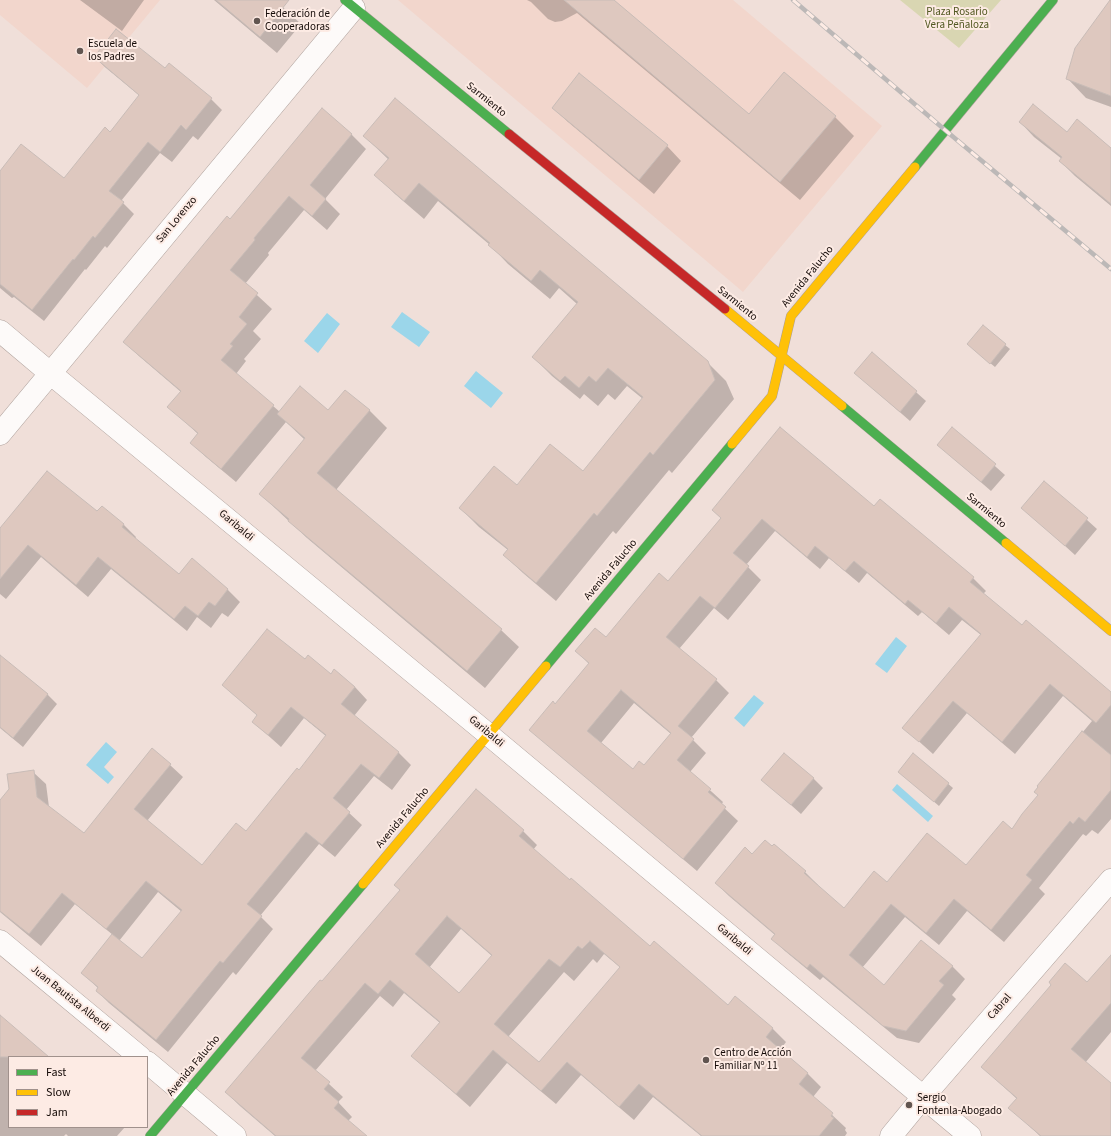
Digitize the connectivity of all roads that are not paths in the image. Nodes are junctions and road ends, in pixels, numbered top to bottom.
1 (1053, 0) edge
2 (349, 4) edge
3 (0, 331) edge
4 (782, 356) junction
5 (50, 373) junction
6 (0, 434) edge
7 (1111, 631) edge
8 (489, 735) junction
9 (1111, 880) edge
10 (0, 941) edge
11 (139, 1056) edge
12 (148, 1063) edge
13 (186, 1094) junction
14 (923, 1097) junction
15 (150, 1136) edge
16 (235, 1136) edge
17 (891, 1136) edge
18 (970, 1136) edge

1 - 4 street, Avenida Falucho
2 - 4 street, Sarmiento
2 - 5 street, San Lorenzo
3 - 5 street, Garibaldi
4 - 7 street, Sarmiento
4 - 8 street, Avenida Falucho
5 - 6 street, San Lorenzo
5 - 8 street, Garibaldi
8 - 13 street, Avenida Falucho
8 - 14 street, Garibaldi
9 - 14 street, Cabral
10 - 11 street, Juan Bautista Alberdi
12 - 13 street
13 - 15 street, Avenida Falucho
13 - 16 street
14 - 17 street, Cabral
14 - 18 street, Garibaldi

